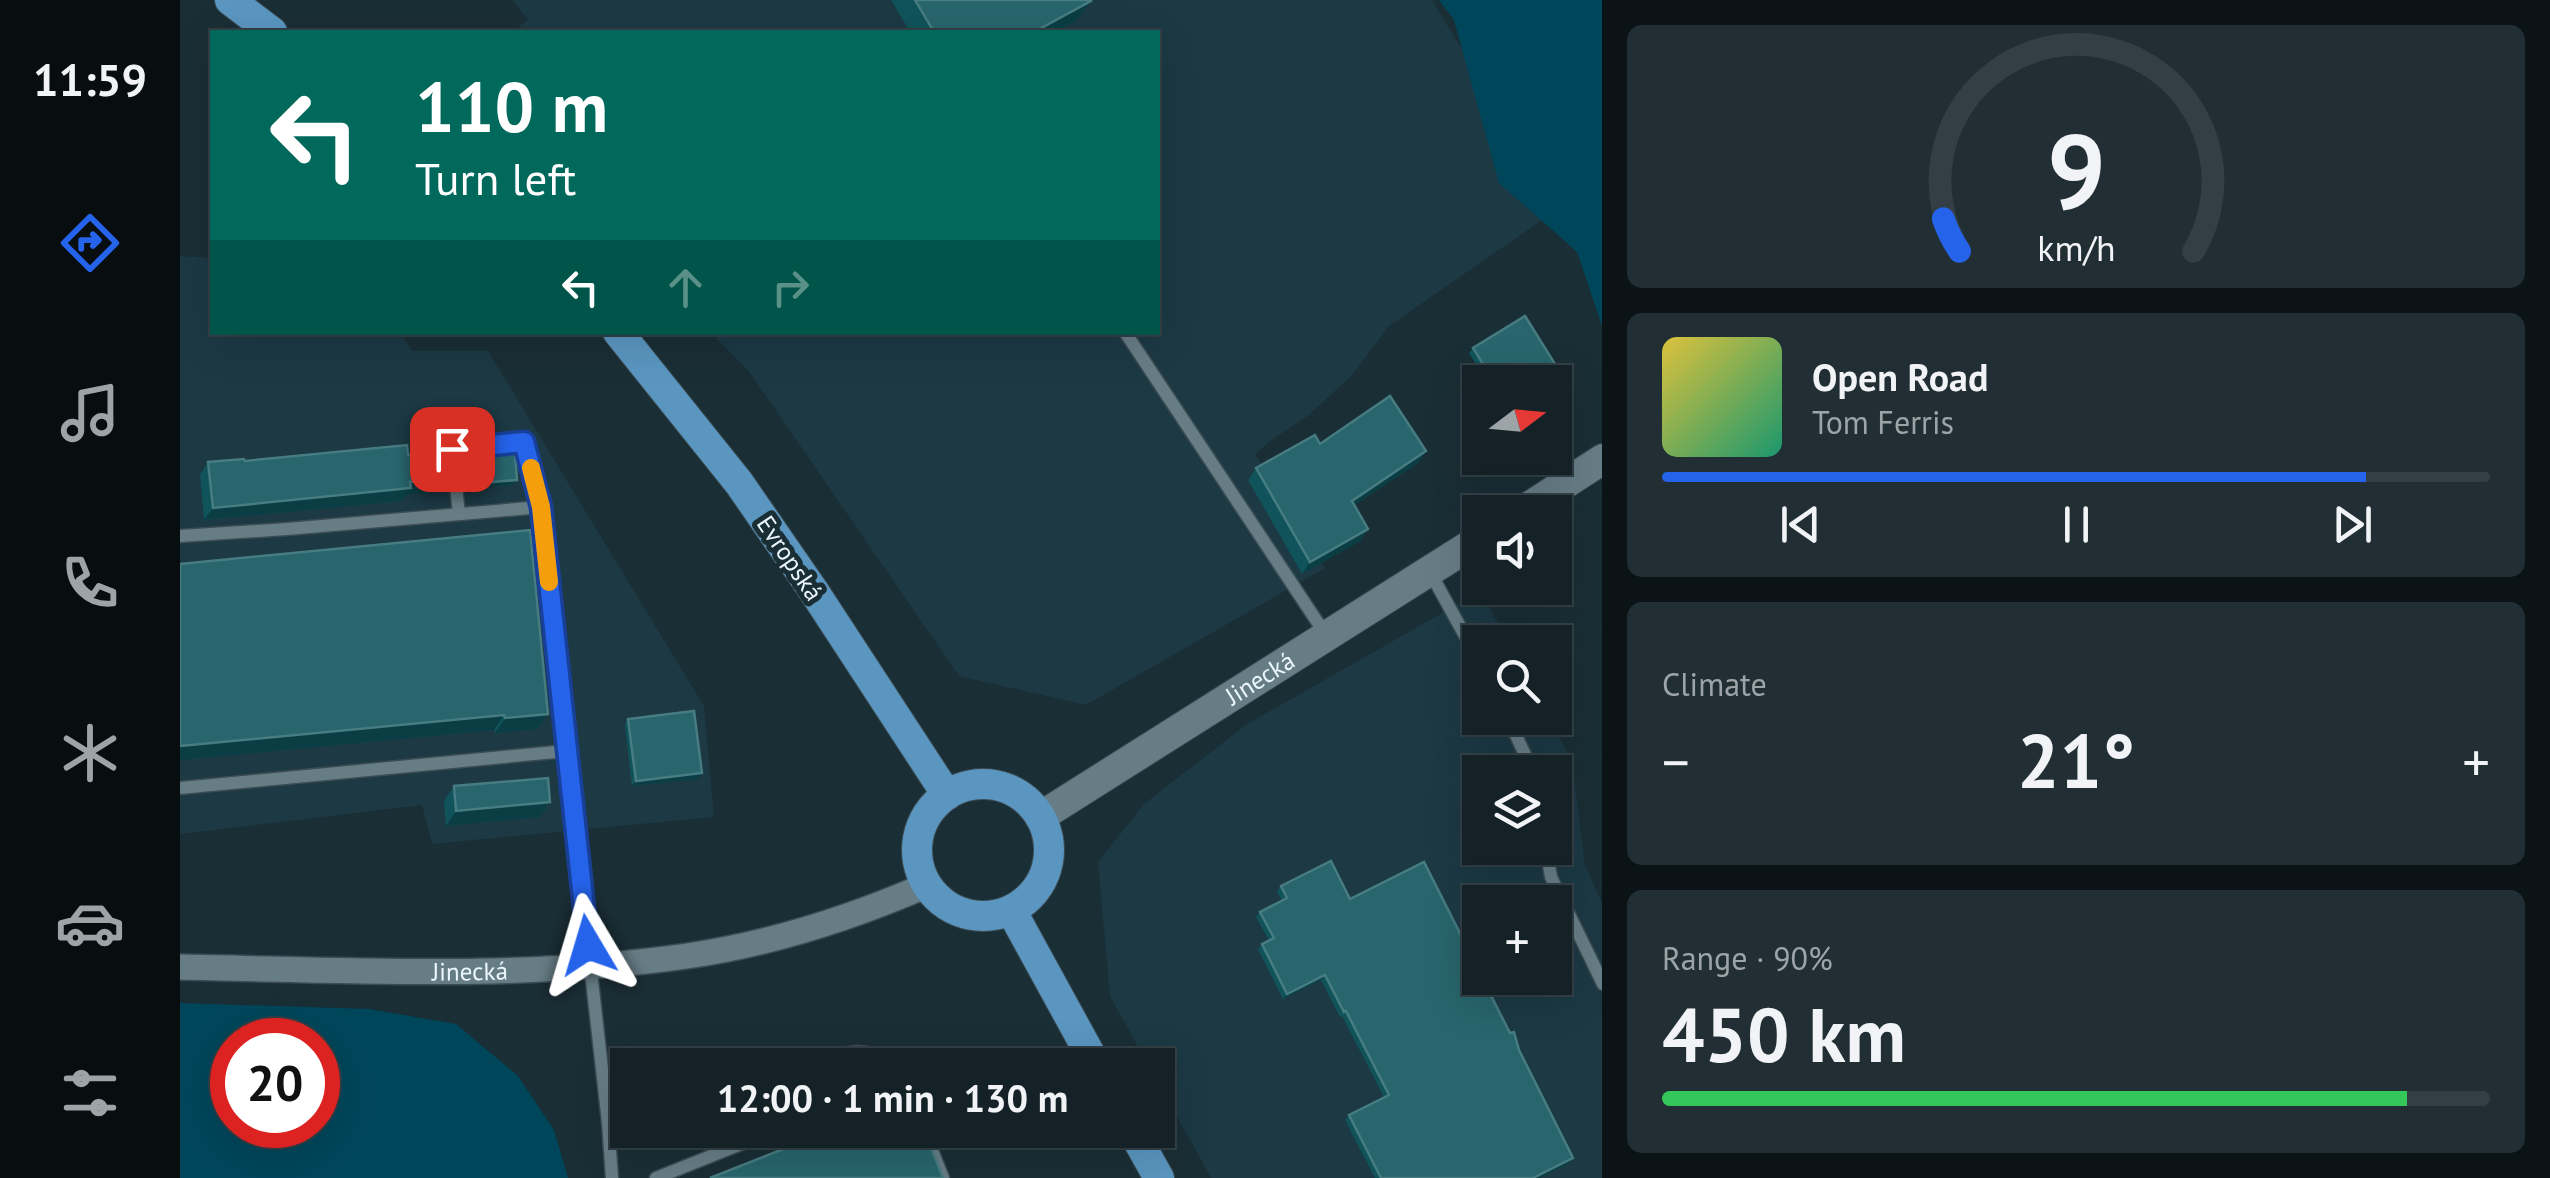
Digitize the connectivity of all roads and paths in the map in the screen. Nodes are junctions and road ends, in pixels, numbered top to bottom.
1 (230, 0) edge
2 (269, 30) edge
3 (620, 335) edge
4 (1126, 335) edge
5 (1602, 459) edge
6 (1547, 495) edge
7 (541, 507) junction
8 (459, 514) junction
9 (180, 536) edge
10 (1462, 551) edge
11 (1430, 572) junction
12 (1462, 630) edge
13 (1327, 638) junction
14 (566, 751) junction
15 (180, 788) edge
16 (946, 795) junction
17 (1040, 817) junction
18 (1549, 865) edge
19 (927, 885) junction
20 (1010, 910) junction
21 (590, 966) junction
22 (180, 967) edge
23 (1602, 984) edge
24 (1087, 1048) edge
25 (608, 1122) joint
26 (731, 1148) edge
27 (932, 1148) edge
28 (1142, 1148) edge
29 (612, 1178) edge
30 (656, 1178) edge
31 (944, 1178) edge
32 (1159, 1178) edge

1 - 2 main road
3 - 16 main road, Evropská
4 - 13 lane
5 - 6 main road
7 - 8 lane
7 - 8 lane
7 - 14 lane
8 - 9 lane
10 - 11 main road, Jinecká
11 - 12 lane
11 - 13 main road, Jinecká
13 - 17 main road, Jinecká
14 - 15 lane
14 - 21 lane
16 - 17 main road
16 - 19 main road
17 - 20 main road
18 - 23 lane
19 - 20 main road
19 - 21 street, Jinecká
20 - 24 main road
21 - 22 street, Jinecká
21 - 25 lane
25 - 29 lane
26 - 30 lane
27 - 31 lane
28 - 32 main road

